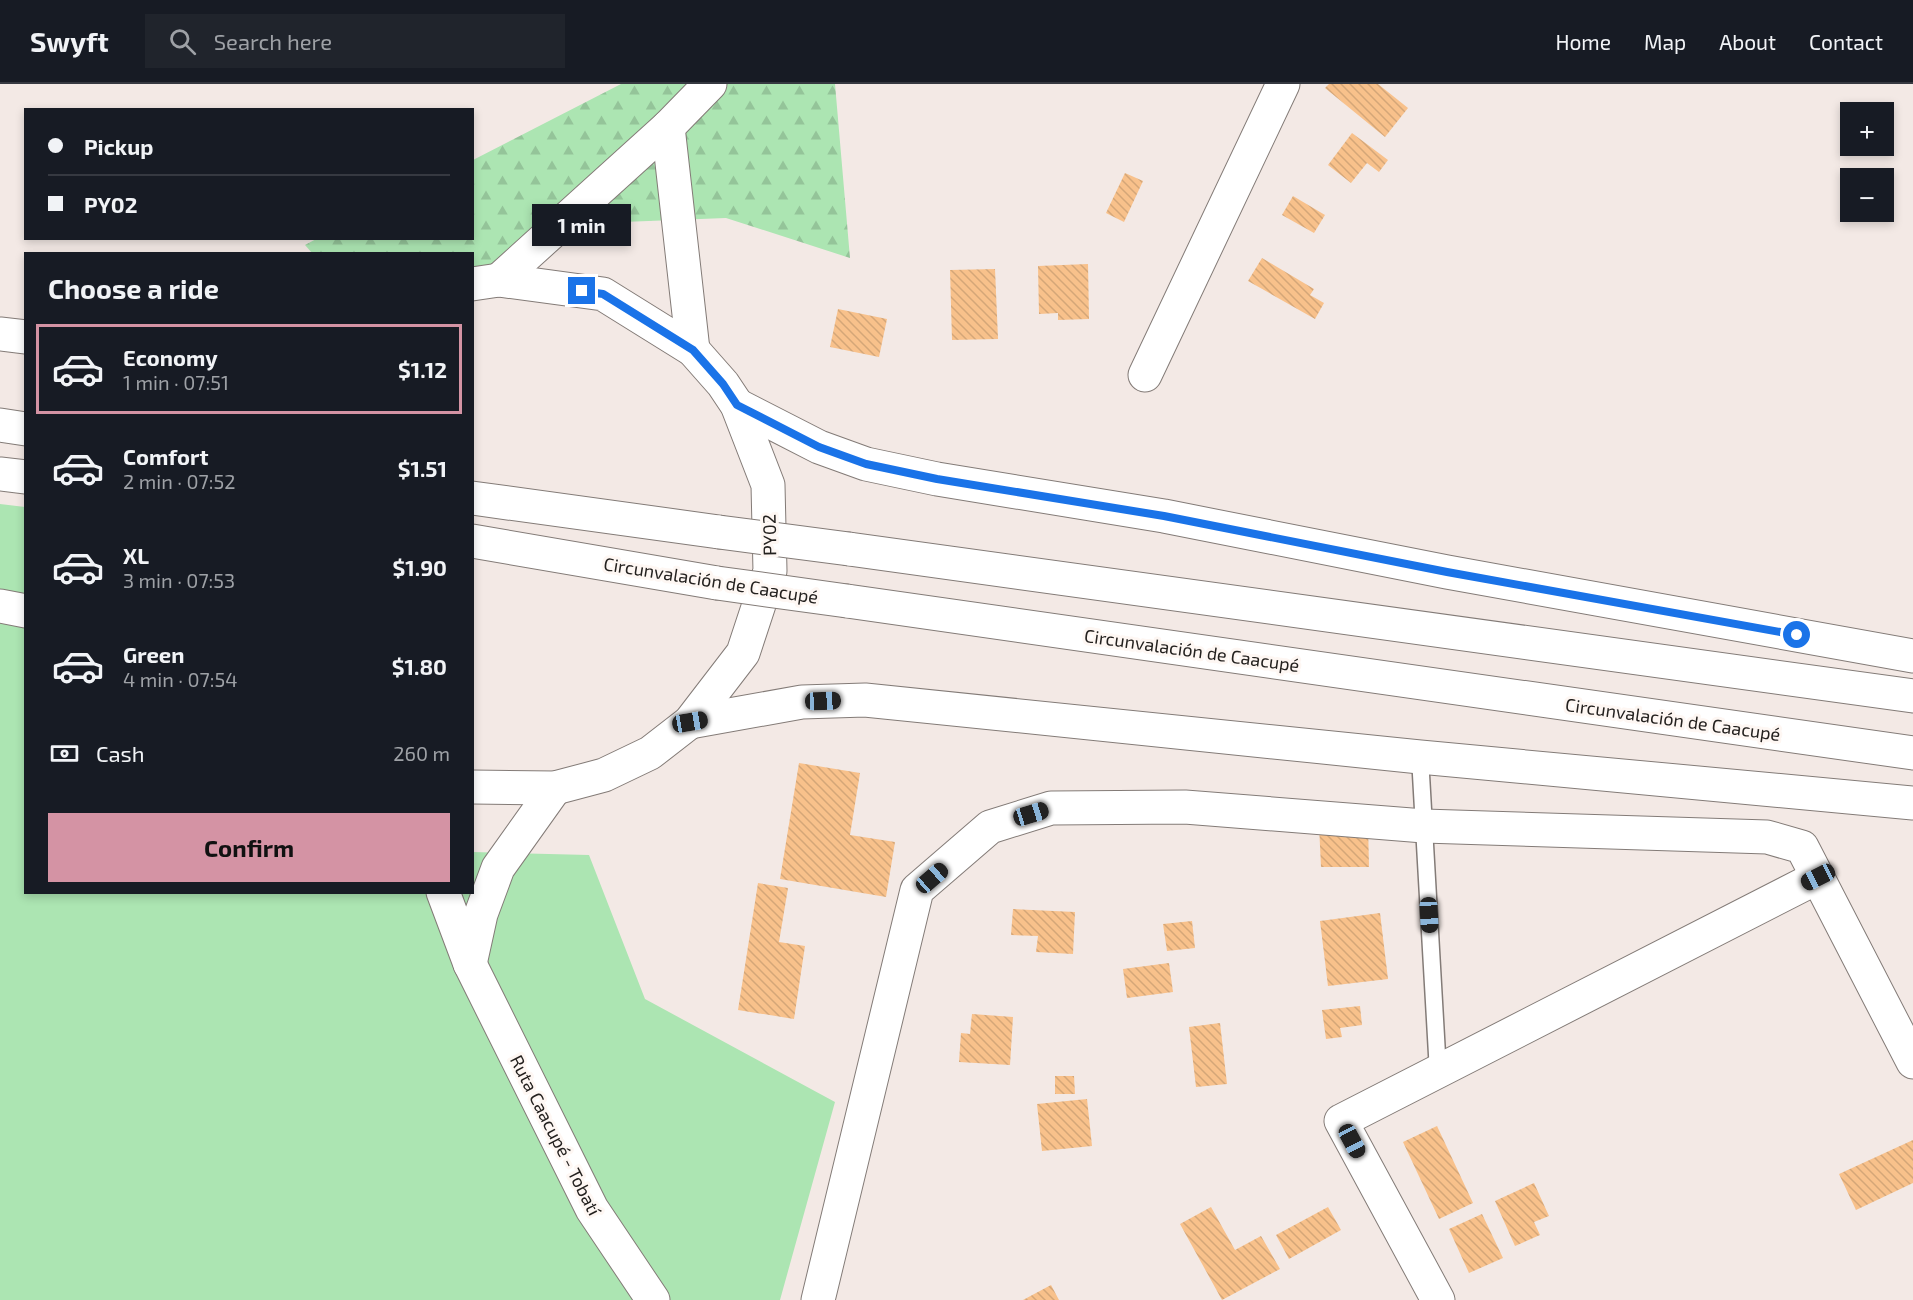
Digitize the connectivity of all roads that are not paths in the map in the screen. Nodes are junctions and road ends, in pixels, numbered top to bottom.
1 (710, 84) edge
2 (1283, 84) edge
3 (668, 127) junction
4 (486, 282) edge
5 (0, 334) edge
6 (24, 337) edge
7 (693, 350) junction
8 (1145, 375) dead end
9 (737, 405) junction
10 (0, 425) edge
11 (24, 429) edge
12 (0, 474) edge
13 (24, 477) edge
14 (474, 498) edge
15 (474, 541) edge
16 (0, 606) edge
17 (24, 610) edge
18 (1913, 656) edge
19 (1913, 696) edge
20 (690, 722) junction
21 (1913, 753) edge
22 (1420, 757) junction
23 (474, 787) edge
24 (555, 788) junction
25 (1913, 802) edge
26 (1424, 826) junction
27 (1818, 877) junction
28 (444, 894) edge
29 (470, 964) junction
30 (1913, 1062) edge
31 (1438, 1072) junction
32 (653, 1300) edge
33 (818, 1300) edge
34 (1438, 1300) edge

1 - 3 main road
2 - 8 main road
3 - 4 main road
3 - 7 main road
4 - 7 main road, PY02
5 - 6 main road
7 - 9 main road, PY02
9 - 18 main road
9 - 20 main road, PY02
10 - 11 main road
12 - 13 main road
14 - 19 main road, PY02, bridge
15 - 21 main road, Circunvalación de Caacupé, bridge
16 - 17 main road
20 - 22 main road
20 - 24 main road, PY02
22 - 25 main road
22 - 26 lane
23 - 24 main road, PY02
24 - 29 main road
26 - 27 main road
26 - 31 lane
26 - 33 main road
27 - 30 main road
27 - 31 main road
28 - 29 main road, Ruta Caacupé - Tobatí
29 - 32 main road, Ruta Caacupé - Tobatí
31 - 34 main road

